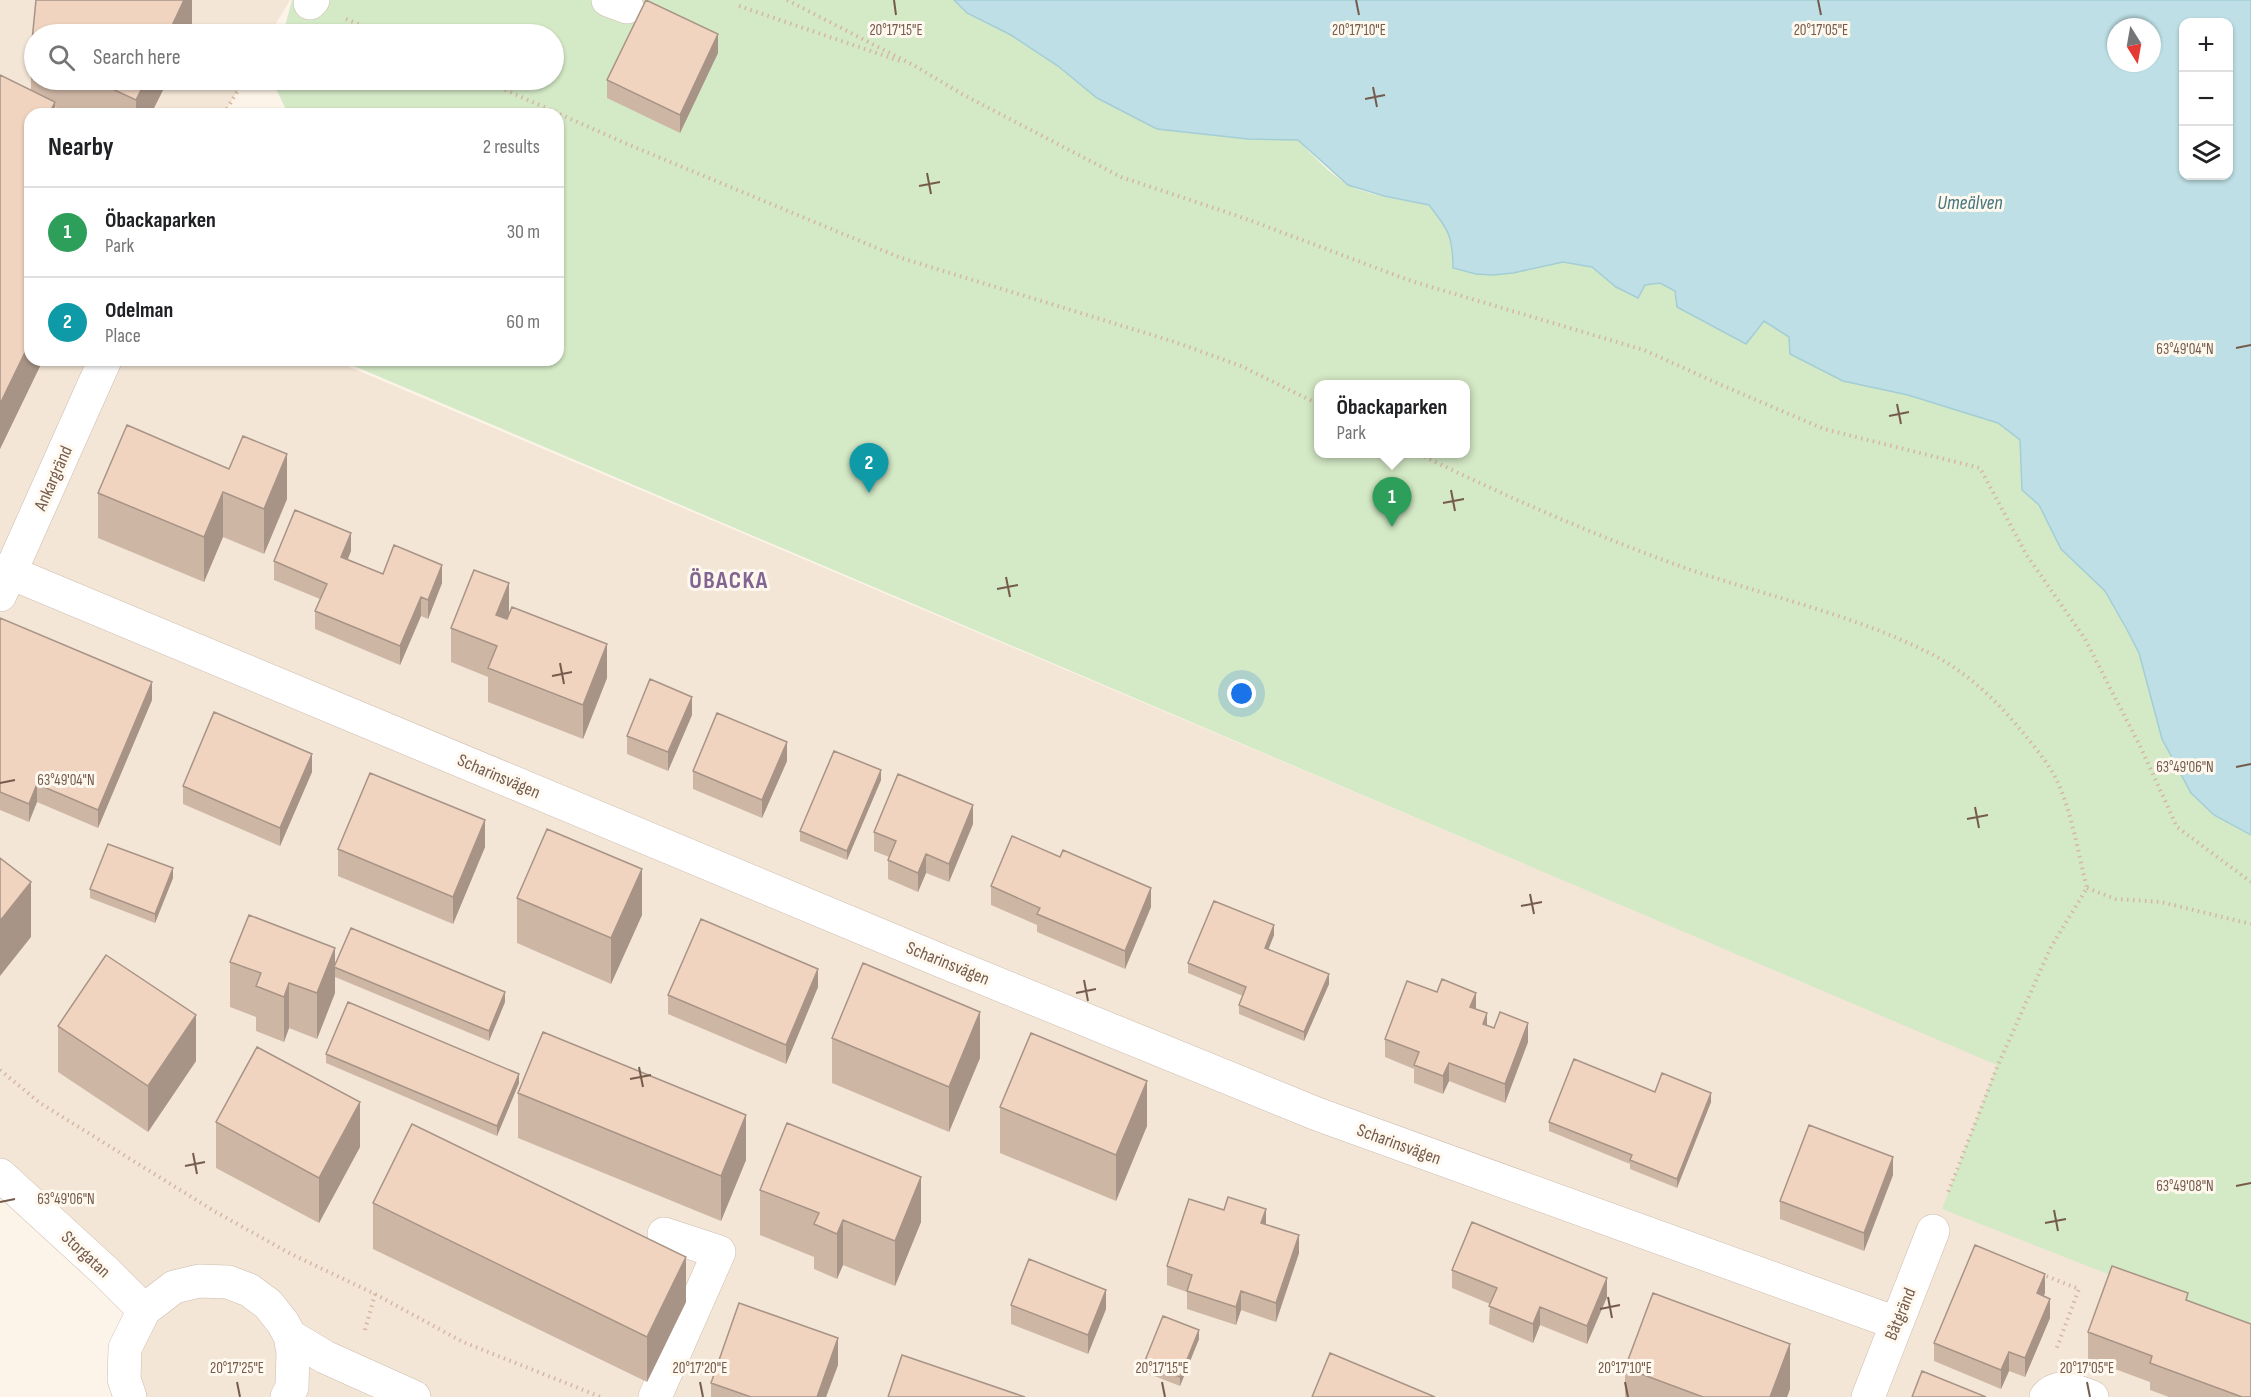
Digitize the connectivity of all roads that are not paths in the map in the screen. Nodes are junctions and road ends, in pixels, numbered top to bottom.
1 (102, 366) edge
2 (6, 584) edge
3 (0, 1175) edge
4 (1933, 1231) road end
5 (664, 1234) dead end
6 (144, 1310) junction
7 (1896, 1323) junction
8 (290, 1336) junction
9 (126, 1391) edge
10 (2048, 1395) edge
11 (287, 1397) edge
12 (414, 1397) edge
13 (655, 1397) edge
14 (1868, 1397) edge
15 (2092, 1397) edge

1 - 2 street, Ankargränd
2 - 7 street, Scharinsvägen
3 - 6 street, Storgatan
4 - 7 street, Båtgränd
5 - 13 street
6 - 8 street
6 - 9 street
7 - 14 street, Båtgränd
8 - 11 street
8 - 12 street
10 - 15 street

